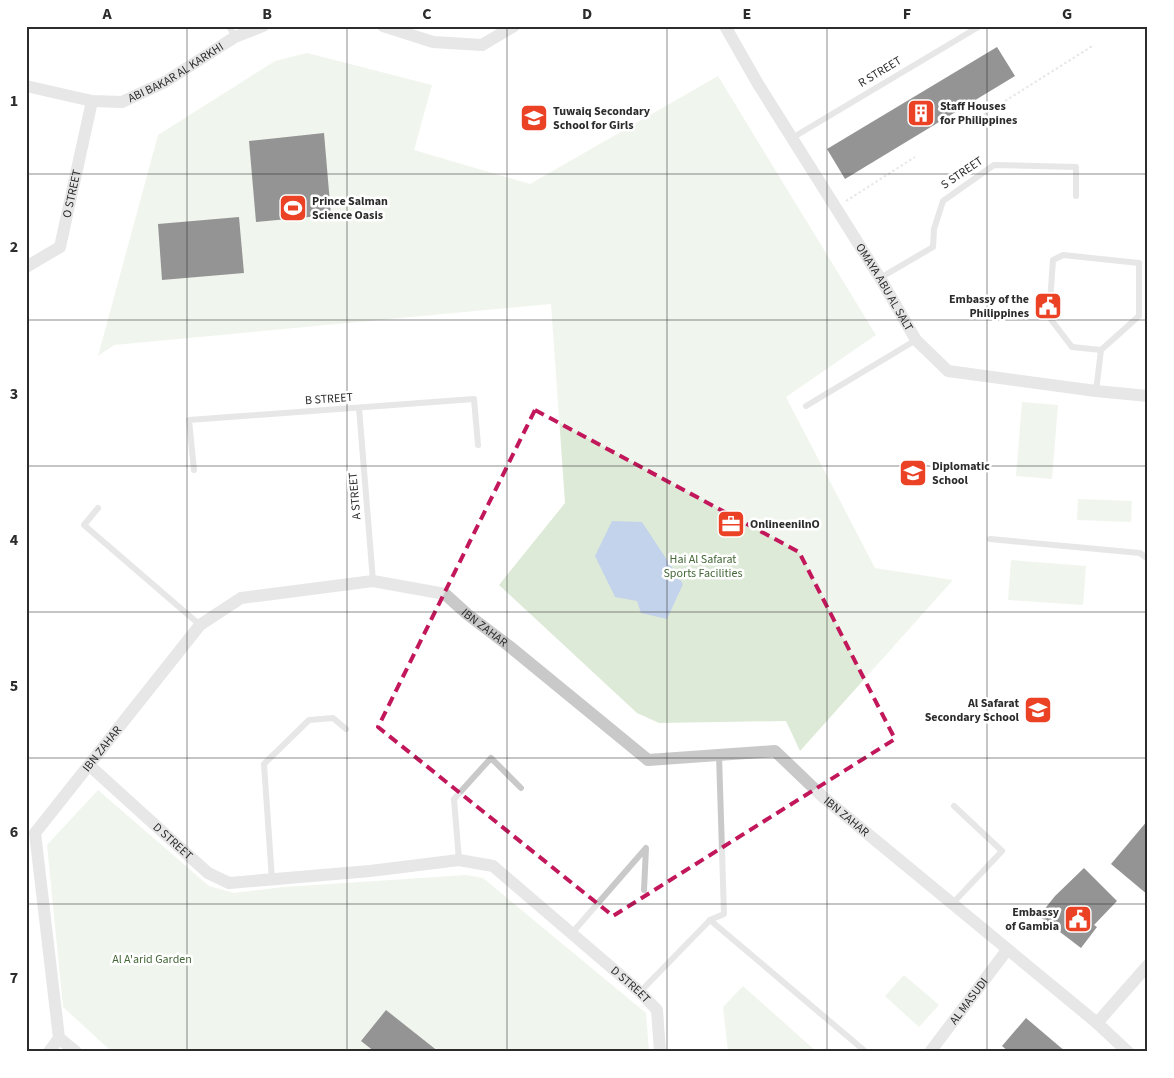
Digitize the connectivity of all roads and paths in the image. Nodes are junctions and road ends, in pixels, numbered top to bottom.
1 (263, 26) edge
2 (382, 26) edge
3 (514, 26) edge
4 (725, 26) edge
5 (980, 26) edge
6 (232, 32) edge
7 (1094, 46) dead end
8 (26, 86) edge
9 (92, 102) junction
10 (967, 125) dead end
11 (792, 138) junction
12 (915, 157) dead end
13 (1076, 196) dead end
14 (836, 208) junction
15 (26, 267) edge
16 (880, 278) junction
17 (916, 340) junction
18 (1101, 350) junction
19 (1096, 392) junction
20 (1148, 396) edge
21 (806, 406) dead end
22 (359, 408) junction
23 (478, 445) dead end
24 (194, 470) dead end
25 (98, 508) dead end
26 (990, 539) dead end
27 (1148, 559) edge
28 (374, 582) junction
29 (200, 625) junction
30 (346, 729) dead end
31 (719, 755) junction
32 (90, 766) junction
33 (521, 788) dead end
34 (954, 806) dead end
35 (31, 829) edge
36 (459, 860) junction
37 (272, 880) junction
38 (644, 890) dead end
39 (953, 903) junction
40 (710, 920) junction
41 (571, 934) junction
42 (1007, 950) junction
43 (1148, 966) edge
44 (640, 992) junction
45 (1097, 1023) junction
46 (59, 1038) junction
47 (48, 1052) edge
48 (76, 1052) edge
49 (660, 1052) edge
50 (866, 1052) edge
51 (930, 1052) edge
52 (1128, 1052) edge

1 - 6 street, ABI BAKAR AL KARKHI
2 - 3 street
4 - 11 street, OMAYA ABU AL SALT
5 - 11 lane, R STREET
6 - 9 street, ABI BAKAR AL KARKHI
7 - 10 path
8 - 9 street, ABI BAKAR AL KARKHI
9 - 15 street, O STREET
11 - 14 street, OMAYA ABU AL SALT
12 - 14 path
13 - 16 lane, S STREET
14 - 16 street, OMAYA ABU AL SALT
16 - 17 street, OMAYA ABU AL SALT
17 - 19 street, OMAYA ABU AL SALT
17 - 21 lane
18 - 18 lane
18 - 19 lane
19 - 20 street, OMAYA ABU AL SALT
22 - 23 lane, B STREET
22 - 24 lane, B STREET
22 - 28 lane, A STREET
25 - 29 lane
26 - 27 lane
28 - 29 street, IBN ZAHAR
28 - 31 street, IBN ZAHAR
29 - 32 street, IBN ZAHAR
30 - 37 lane
31 - 39 street, IBN ZAHAR
31 - 40 lane
32 - 35 street, IBN ZAHAR
32 - 37 street, D STREET
33 - 36 lane
34 - 39 lane
35 - 46 street, IBN ZAHAR
36 - 37 street, D STREET
36 - 41 street, D STREET
38 - 41 lane
39 - 42 street, IBN ZAHAR
40 - 44 lane
40 - 50 lane
41 - 44 street, D STREET
42 - 45 street, IBN ZAHAR
42 - 51 street, AL MASUDI
43 - 45 street
44 - 49 street, D STREET
45 - 52 street, IBN ZAHAR
46 - 47 street
46 - 48 street

